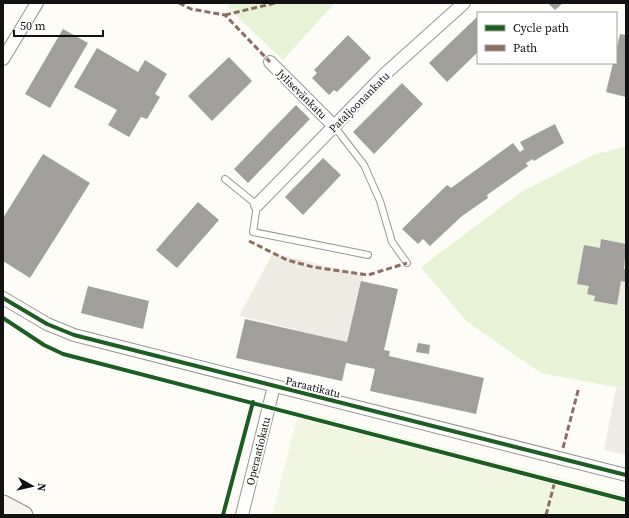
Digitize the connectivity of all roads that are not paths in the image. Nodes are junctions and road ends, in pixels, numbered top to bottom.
1 (464, 3) edge
2 (32, 5) edge
3 (3, 59) edge
4 (270, 62) dead end
5 (334, 126) junction
6 (225, 179) dead end
7 (257, 205) junction
8 (368, 255) dead end
9 (408, 263) dead end
10 (3, 298) edge
11 (274, 386) junction
12 (626, 476) edge
13 (3, 504) edge
14 (24, 515) edge
15 (242, 515) edge

1 - 5 street, Pataljoonankatu
2 - 3 street
4 - 5 street, Jylisevänkatu
5 - 7 street, Pataljoonankatu
5 - 9 lane
6 - 7 lane
7 - 8 lane
10 - 11 street, Paraatikatu
11 - 12 street, Paraatikatu
11 - 15 street, Operaatiokatu
13 - 14 main road

